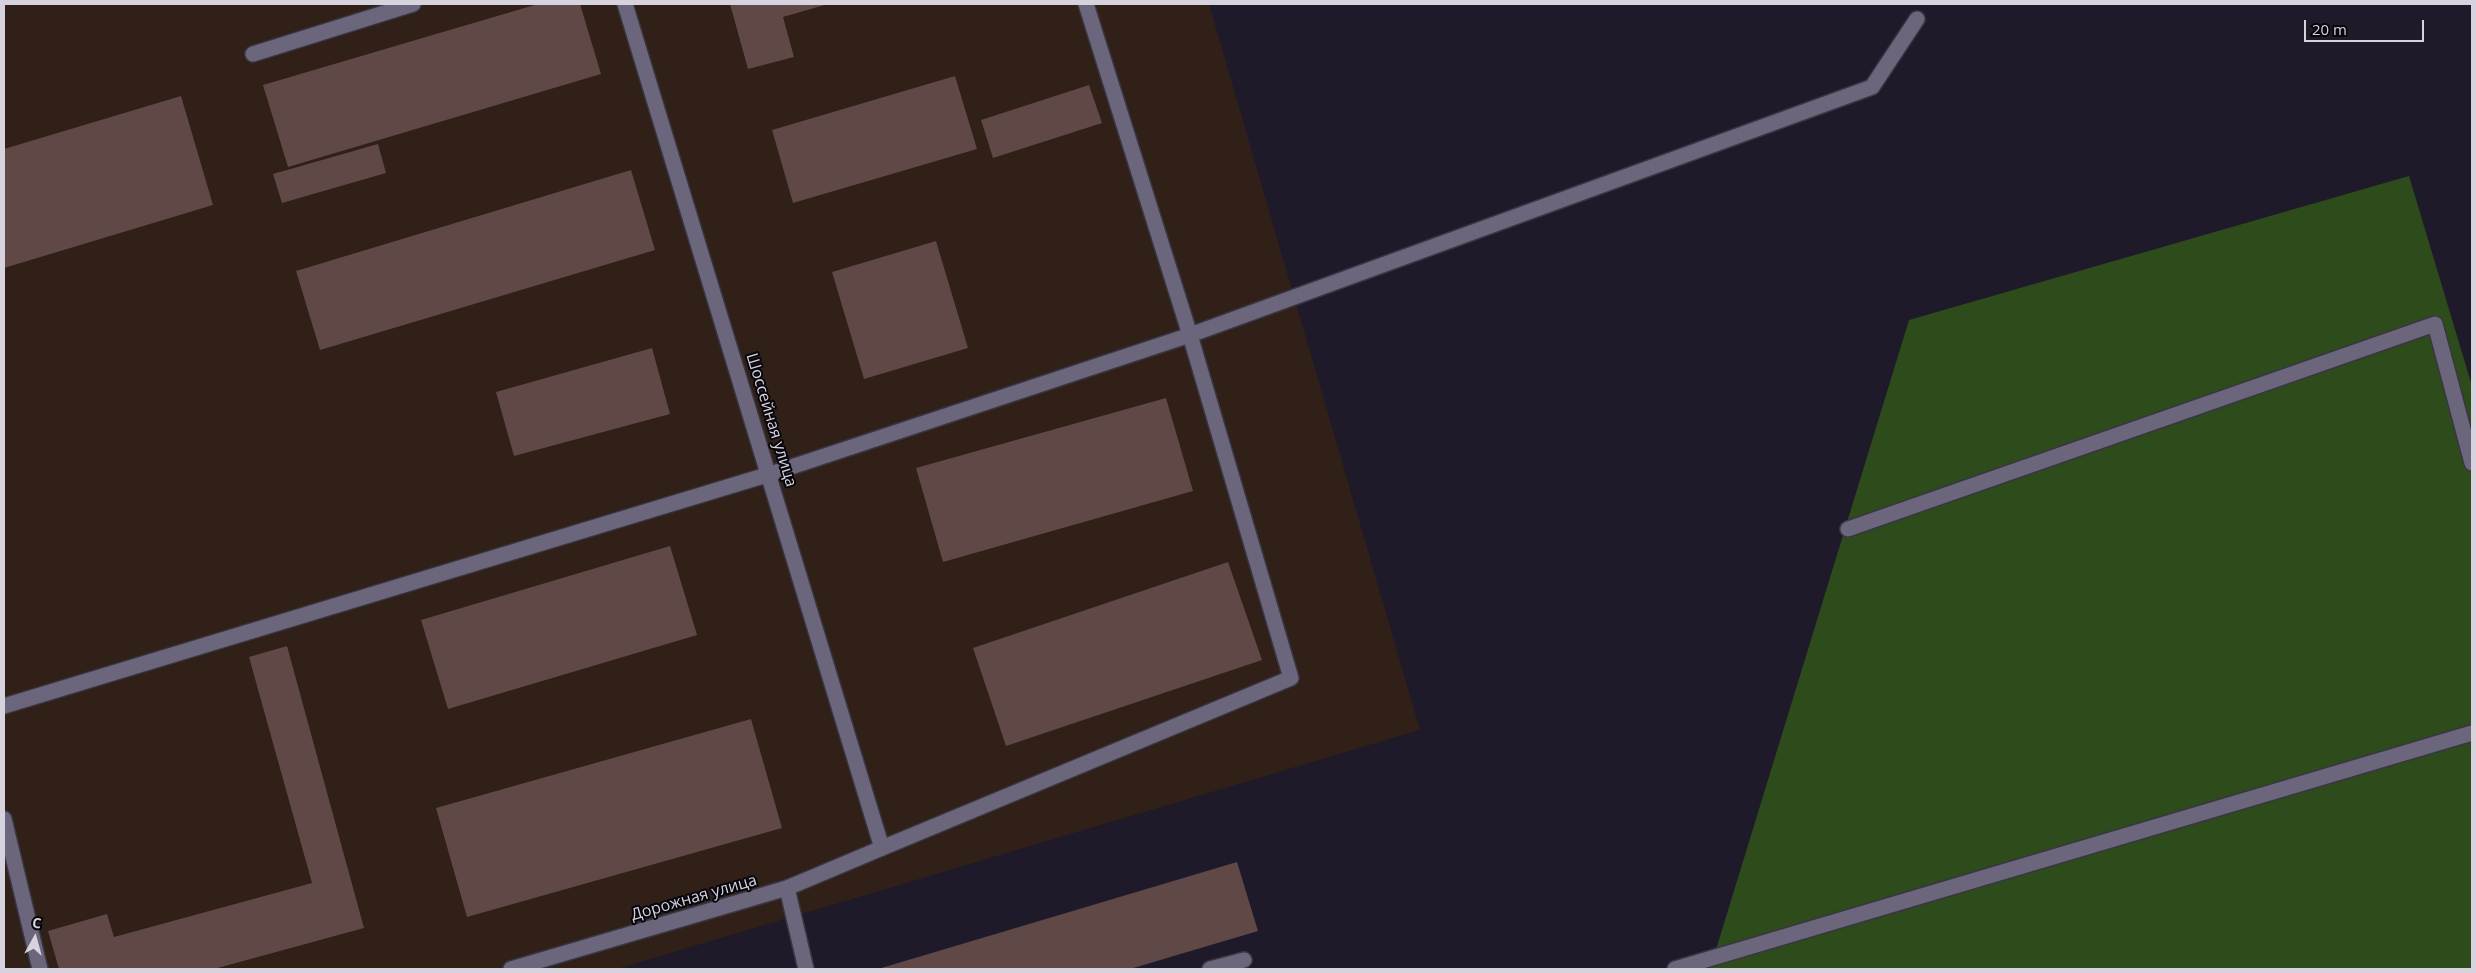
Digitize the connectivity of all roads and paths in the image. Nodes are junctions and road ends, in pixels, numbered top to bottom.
1 (413, 4) edge
2 (625, 4) edge
3 (1086, 4) edge
4 (1917, 19) dead end
5 (253, 54) dead end
6 (1190, 334) junction
7 (2472, 463) edge
8 (770, 474) junction
9 (1848, 529) dead end
10 (4, 706) edge
11 (2472, 733) edge
12 (4, 819) edge
13 (882, 848) junction
14 (787, 888) junction
15 (1244, 960) dead end
16 (40, 969) edge
17 (511, 969) edge
18 (806, 969) edge
19 (1210, 969) edge
20 (1675, 969) edge

1 - 5 street
2 - 8 street, Шоссейная улица
3 - 6 street
4 - 6 street
6 - 8 street
6 - 13 street, Дорожная улица
7 - 9 street
8 - 10 street
8 - 13 street, Шоссейная улица
11 - 20 street
12 - 16 street
13 - 14 street, Дорожная улица
14 - 17 street, Дорожная улица
14 - 18 street
15 - 19 street

